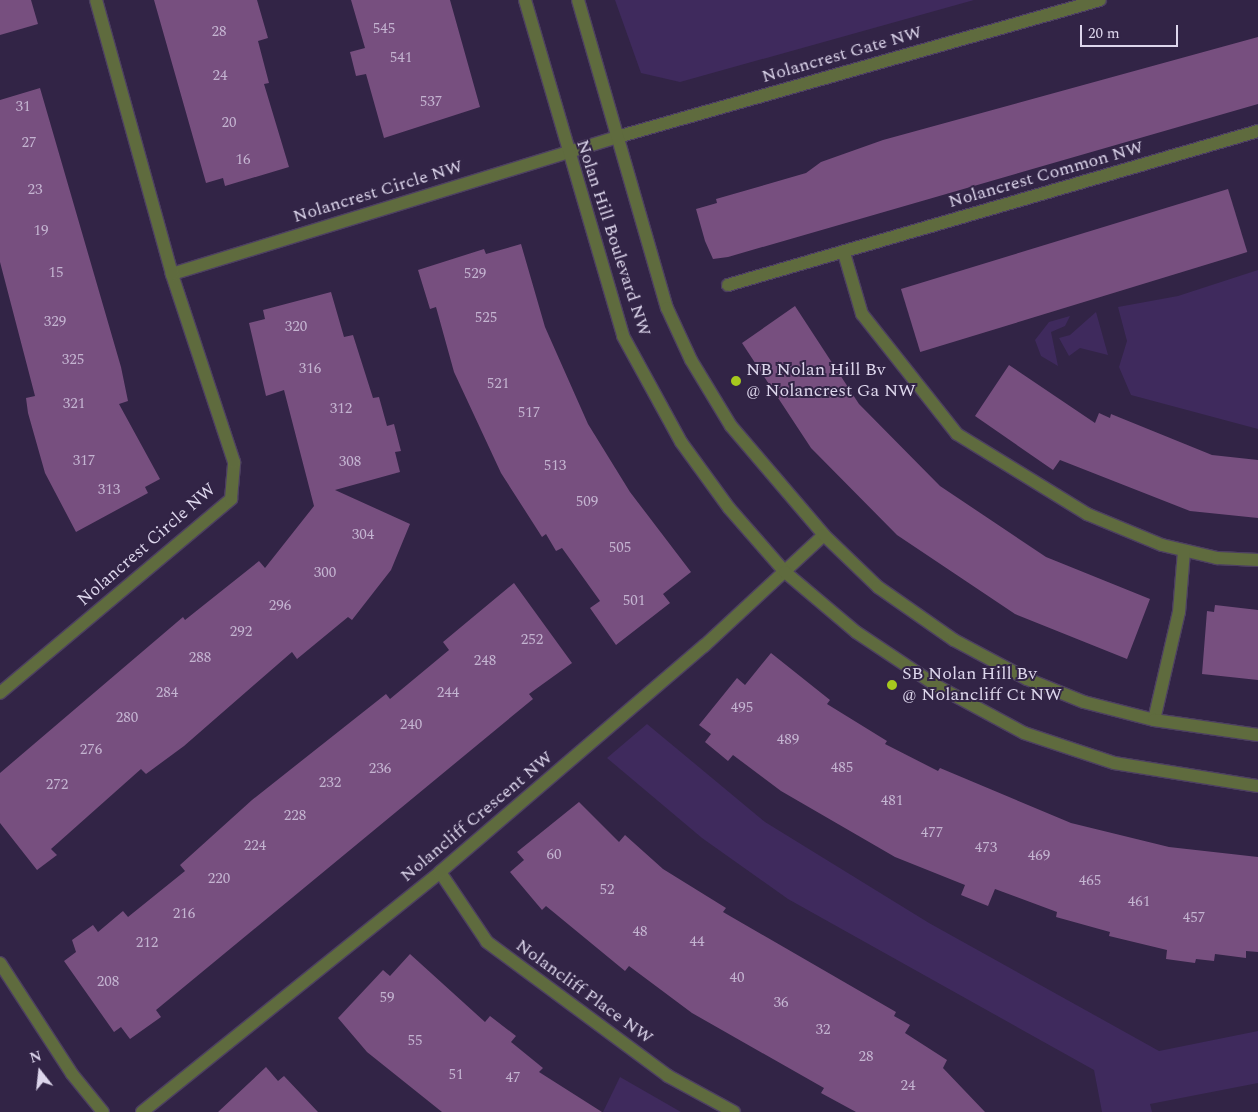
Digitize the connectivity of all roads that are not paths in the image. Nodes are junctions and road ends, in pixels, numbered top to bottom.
1 (96, 0) edge
2 (525, 0) edge
3 (578, 0) edge
4 (1100, 0) edge
5 (1258, 131) edge
6 (617, 137) junction
7 (594, 144) joint
8 (566, 152) junction
9 (844, 253) junction
10 (172, 274) junction
11 (728, 285) dead end
12 (824, 535) junction
13 (1184, 550) junction
14 (1258, 560) edge
15 (785, 572) junction
16 (0, 693) edge
17 (1154, 720) junction
18 (1258, 734) edge
19 (1258, 786) edge
20 (440, 872) junction
21 (0, 963) edge
22 (103, 1112) edge
23 (142, 1112) edge
24 (734, 1112) edge

1 - 10 street, Nolancrest Circle NW
2 - 8 street, Nolan Hill Boulevard NW
3 - 6 street, Nolan Hill Boulevard NW
4 - 6 street, Nolancrest Gate NW
5 - 9 street, Nolancrest Common NW
6 - 7 street, Nolancrest Gate NW
6 - 12 street, Nolan Hill Boulevard NW
7 - 8 street, Nolancrest Circle NW
8 - 10 street, Nolancrest Circle NW
8 - 15 street, Nolan Hill Boulevard NW
9 - 11 street, Nolancrest Common NW
9 - 13 street
10 - 16 street, Nolancrest Circle NW
12 - 15 street, Nolancliff Crescent NW
12 - 17 street, Nolan Hill Boulevard NW
13 - 14 street
13 - 17 street
15 - 19 street, Nolan Hill Boulevard NW
15 - 20 street, Nolancliff Crescent NW
17 - 18 street, Nolan Hill Boulevard NW
20 - 23 street, Nolancliff Crescent NW
20 - 24 street, Nolancliff Place NW
21 - 22 street

